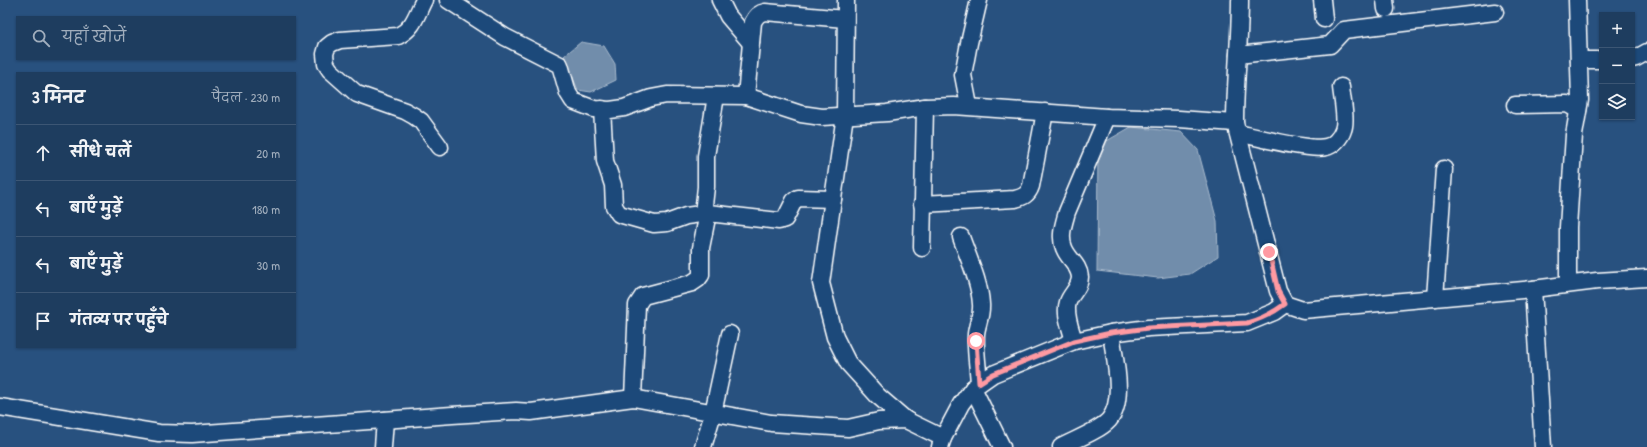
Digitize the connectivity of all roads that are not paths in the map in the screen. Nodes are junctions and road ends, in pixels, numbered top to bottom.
1 (448, 0) edge
2 (720, 0) edge
3 (846, 0) edge
4 (979, 0) edge
5 (1240, 0) edge
6 (1322, 0) edge
7 (1577, 0) edge
8 (423, 2) edge
9 (1495, 12) dead end
10 (845, 19) junction
11 (1324, 19) dead end
12 (751, 43) junction
13 (1647, 52) edge
14 (1238, 55) junction
15 (1635, 58) edge
16 (1578, 60) junction
17 (1599, 60) edge
18 (1341, 87) dead end
19 (716, 96) junction
20 (746, 96) junction
21 (1515, 105) dead end
22 (969, 106) junction
23 (925, 108) junction
24 (602, 109) junction
25 (1578, 110) junction
26 (1045, 112) junction
27 (845, 116) junction
28 (1106, 117) junction
29 (1236, 128) junction
30 (440, 147) dead end
31 (1444, 169) dead end
32 (833, 199) junction
33 (922, 204) junction
34 (705, 214) junction
35 (961, 237) dead end
36 (922, 248) dead end
37 (1647, 278) edge
38 (1568, 284) junction
39 (1533, 288) junction
40 (1435, 298) junction
41 (1285, 304) junction
42 (1111, 333) junction
43 (730, 334) dead end
44 (1074, 341) junction
45 (976, 386) junction
46 (633, 398) junction
47 (0, 407) edge
48 (713, 413) junction
49 (385, 420) junction
50 (906, 420) junction
51 (942, 442) edge
52 (383, 447) edge
53 (703, 447) edge
54 (1002, 447) edge
55 (1061, 447) edge
56 (1544, 447) edge

1 - 24 street
2 - 12 street
3 - 10 street
4 - 22 street
5 - 14 street
6 - 11 street
7 - 16 street
8 - 30 street
9 - 14 street
10 - 12 street
10 - 27 street
12 - 20 street
13 - 15 street
14 - 29 street
16 - 17 street
16 - 25 street
18 - 29 street
19 - 20 street
19 - 24 street
19 - 34 street
20 - 27 street
21 - 25 street
22 - 23 street
22 - 26 street
23 - 27 street
23 - 33 street
24 - 34 street
25 - 38 street
26 - 28 street
26 - 33 street
27 - 32 street
28 - 29 street
28 - 44 street
29 - 41 street
31 - 40 street
32 - 34 street
32 - 50 street
33 - 36 street
34 - 46 street
35 - 45 street
37 - 38 street
38 - 39 street
39 - 40 street
39 - 56 street
40 - 41 street
41 - 42 street
42 - 44 street
42 - 55 street
43 - 48 street
44 - 45 street
45 - 51 street
45 - 54 street
46 - 48 street
46 - 49 street
47 - 49 street
48 - 50 street
48 - 53 street
49 - 52 street
50 - 51 street

